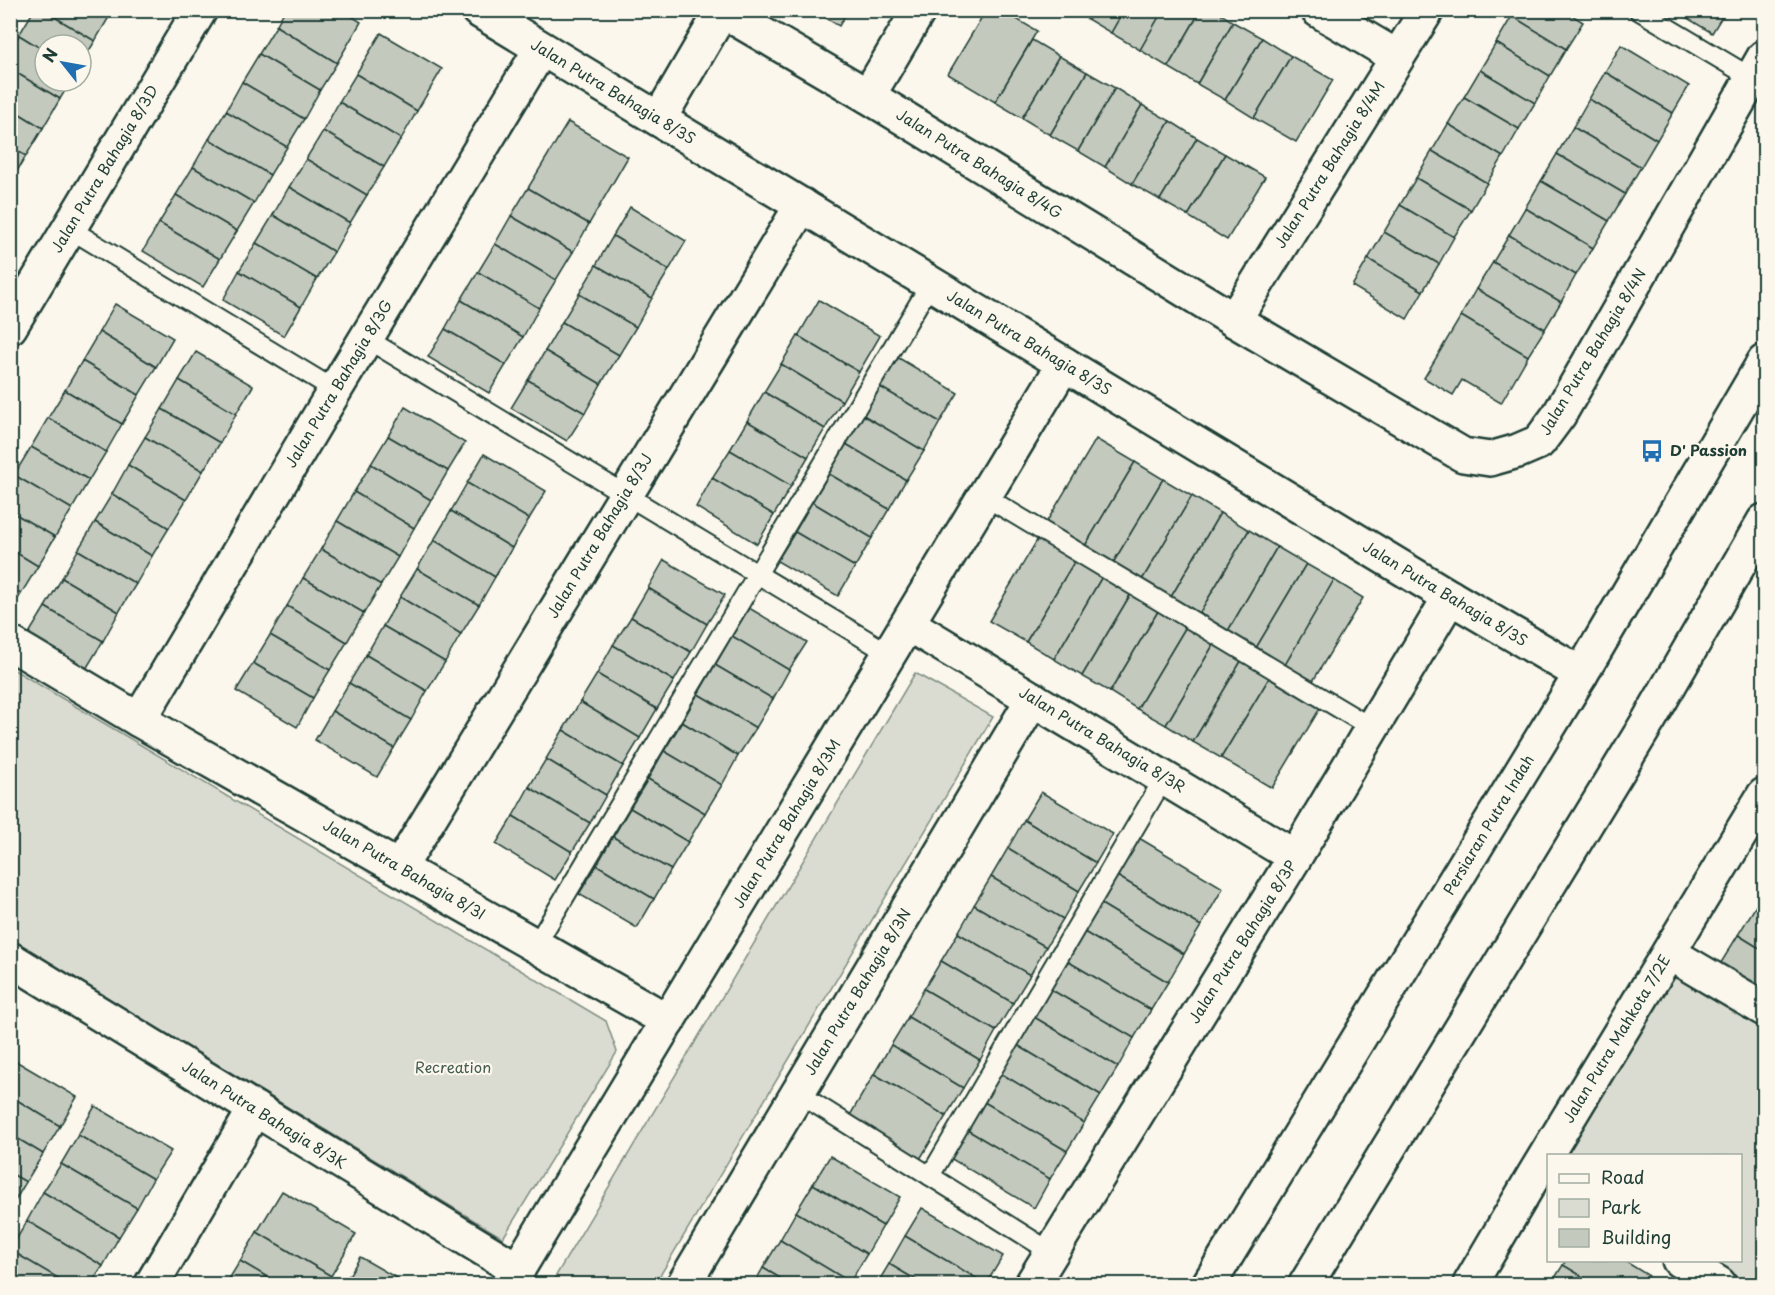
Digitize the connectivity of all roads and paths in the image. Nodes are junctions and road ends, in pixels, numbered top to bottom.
1 (200, 10) edge
2 (478, 10) edge
3 (919, 10) edge
4 (1318, 10) edge
5 (1427, 10) edge
6 (1638, 10) edge
7 (721, 11) edge
8 (541, 49) junction
9 (1397, 57) junction
10 (1758, 67) edge
11 (868, 96) junction
12 (659, 119) junction
13 (802, 205) junction
14 (69, 229) junction
15 (931, 283) junction
16 (1234, 320) junction
17 (10, 327) edge
18 (367, 339) junction
19 (1764, 362) edge
20 (1064, 364) junction
21 (334, 390) junction
22 (625, 495) junction
23 (984, 496) junction
24 (1764, 521) edge
25 (758, 575) junction
26 (1450, 597) junction
27 (908, 624) junction
28 (10, 643) edge
29 (890, 654) junction
30 (1581, 674) junction
31 (1033, 699) junction
32 (139, 720) junction
33 (1372, 728) junction
34 (1164, 778) junction
35 (1764, 795) edge
36 (1295, 857) junction
37 (400, 867) junction
38 (536, 945) junction
39 (1669, 953) junction
40 (10, 959) edge
41 (1764, 1009) edge
42 (668, 1021) junction
43 (798, 1093) junction
44 (255, 1109) junction
45 (1555, 1154) edge
46 (930, 1176) junction
47 (1541, 1179) edge
48 (1051, 1252) junction
49 (1682, 1262) edge
50 (513, 1277) edge
51 (152, 1284) edge
52 (684, 1284) edge
53 (1032, 1284) edge
54 (1209, 1284) edge
55 (1306, 1284) edge
56 (1470, 1284) edge
57 (1719, 1284) edge

1 - 14 street, Jalan Putra Bahagia 8/3D
2 - 8 street, Jalan Putra Bahagia 8/3S
3 - 11 street
4 - 9 street
5 - 9 street, Jalan Putra Bahagia 8/4M
6 - 10 lane
7 - 11 street, Jalan Putra Bahagia 8/4G
7 - 12 street
8 - 12 street, Jalan Putra Bahagia 8/3S
8 - 18 street, Jalan Putra Bahagia 8/3G
9 - 16 street, Jalan Putra Bahagia 8/4M
10 - 16 street, Jalan Putra Bahagia 8/4N
11 - 16 street, Jalan Putra Bahagia 8/4G
12 - 13 street, Jalan Putra Bahagia 8/3S
13 - 15 street, Jalan Putra Bahagia 8/3S
13 - 22 street, Jalan Putra Bahagia 8/3J
14 - 17 street, Jalan Putra Bahagia 8/3D
14 - 21 lane
15 - 20 street, Jalan Putra Bahagia 8/3S
15 - 25 lane
18 - 21 street, Jalan Putra Bahagia 8/3G
18 - 22 lane
19 - 30 street, Persiaran Putra Indah
20 - 23 street, Jalan Putra Bahagia 8/3M
20 - 26 street, Jalan Putra Bahagia 8/3S
21 - 32 street, Jalan Putra Bahagia 8/3G
22 - 25 lane
22 - 37 street, Jalan Putra Bahagia 8/3J
23 - 27 street, Jalan Putra Bahagia 8/3M
23 - 33 lane
24 - 55 street
25 - 29 lane
25 - 38 lane
26 - 30 street, Jalan Putra Bahagia 8/3S
26 - 33 street, Jalan Putra Bahagia 8/3P
27 - 29 street, Jalan Putra Bahagia 8/3M
27 - 31 street, Jalan Putra Bahagia 8/3R
28 - 32 street, Jalan Putra Bahagia 8/3I
29 - 42 street, Jalan Putra Bahagia 8/3M
30 - 54 street, Persiaran Putra Indah
31 - 34 street, Jalan Putra Bahagia 8/3R
31 - 43 street, Jalan Putra Bahagia 8/3N
32 - 37 street, Jalan Putra Bahagia 8/3I
33 - 36 street, Jalan Putra Bahagia 8/3P
34 - 36 street, Jalan Putra Bahagia 8/3R
34 - 46 lane
35 - 39 street, Jalan Putra Mahkota 7/2E
36 - 48 street, Jalan Putra Bahagia 8/3P
37 - 38 street, Jalan Putra Bahagia 8/3I
38 - 42 street, Jalan Putra Bahagia 8/3I
39 - 41 street
39 - 45 street, Jalan Putra Mahkota 7/2E
40 - 44 street, Jalan Putra Bahagia 8/3K
42 - 50 street, Jalan Putra Bahagia 8/3M
43 - 46 lane
43 - 52 street, Jalan Putra Bahagia 8/3N
44 - 50 street, Jalan Putra Bahagia 8/3K
44 - 51 street
46 - 48 lane
47 - 56 street, Jalan Putra Mahkota 7/2E
48 - 53 street, Jalan Putra Bahagia 8/3P
49 - 57 street

